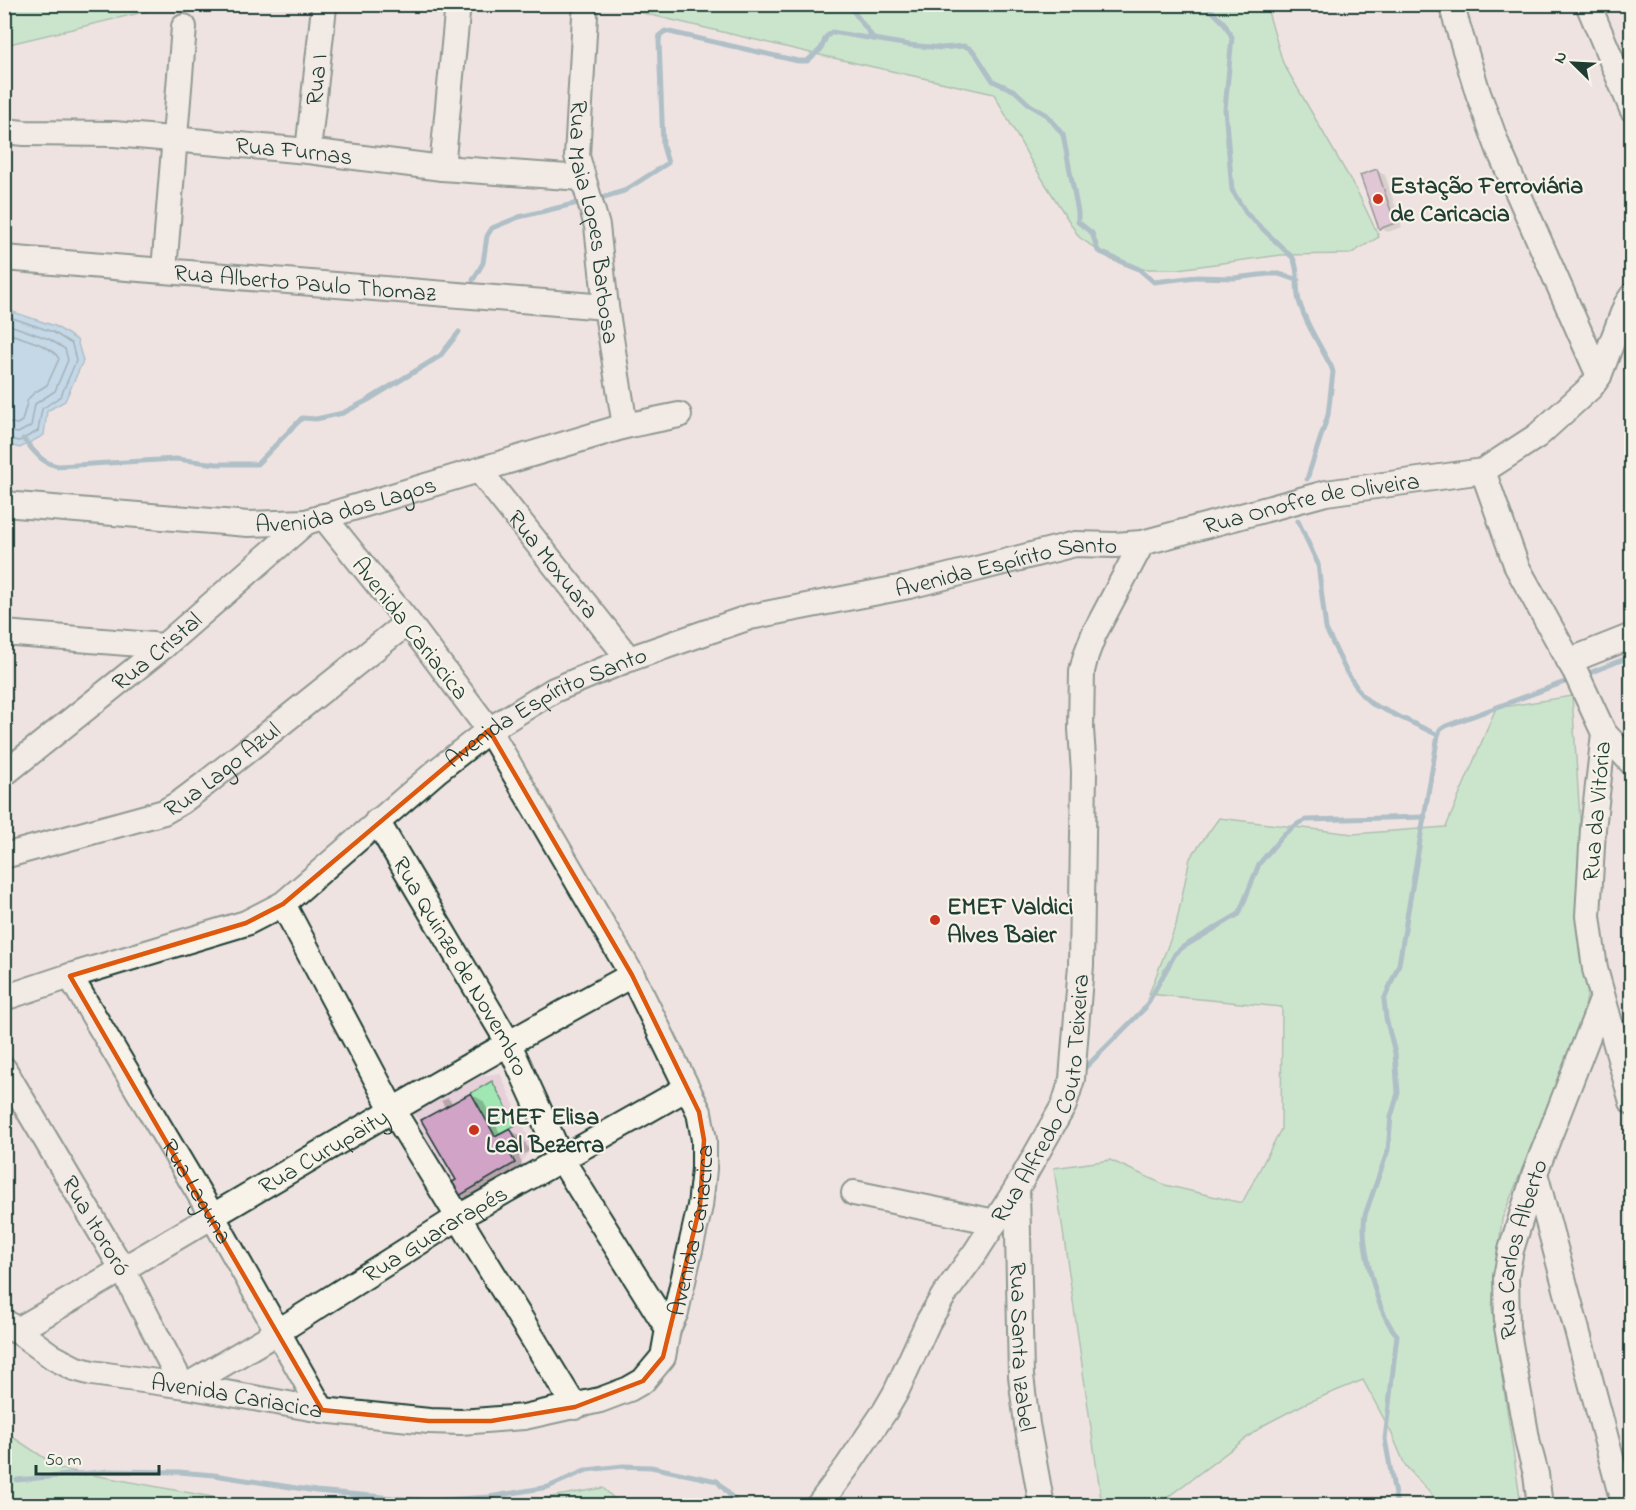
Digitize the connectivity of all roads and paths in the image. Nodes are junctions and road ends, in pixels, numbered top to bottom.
1 (458, 4) edge
2 (1451, 4) edge
3 (1588, 4) edge
4 (324, 7) dead end
5 (585, 16) dead end
6 (184, 27) dead end
7 (1632, 109) edge
8 (4, 131) edge
9 (176, 141) junction
10 (308, 151) junction
11 (442, 168) junction
12 (582, 178) junction
13 (4, 258) edge
14 (164, 270) junction
15 (1632, 296) edge
16 (606, 307) junction
17 (1599, 376) junction
18 (679, 415) dead end
19 (625, 426) junction
20 (478, 470) junction
21 (1483, 471) junction
22 (4, 504) edge
23 (314, 519) junction
24 (1142, 543) junction
25 (408, 622) junction
26 (4, 633) edge
27 (1632, 636) edge
28 (164, 646) junction
29 (629, 659) junction
30 (1569, 661) junction
31 (489, 730) junction
32 (1604, 733) junction
33 (1632, 763) edge
34 (4, 774) edge
35 (377, 821) junction
36 (4, 856) edge
37 (283, 904) junction
38 (632, 975) junction
39 (70, 976) junction
40 (4, 998) edge
41 (1602, 1000) junction
42 (508, 1042) junction
43 (4, 1069) edge
44 (687, 1088) junction
45 (1632, 1102) edge
46 (392, 1109) junction
47 (562, 1160) junction
48 (1535, 1173) junction
49 (1017, 1188) junction
50 (854, 1193) dead end
51 (213, 1217) junction
52 (459, 1217) junction
53 (995, 1222) junction
54 (123, 1270) junction
55 (10, 1326) edge
56 (668, 1329) junction
57 (279, 1331) junction
58 (184, 1385) junction
59 (575, 1407) junction
60 (322, 1410) junction
61 (818, 1506) edge
62 (1042, 1506) edge
63 (1540, 1506) edge
64 (1624, 1506) edge

1 - 11 street
2 - 17 street
3 - 7 street
4 - 10 street, Rua I
5 - 12 street, Rua Maia Lopes Barbosa
6 - 9 street
8 - 9 street, Rua Furnas
9 - 10 street, Rua Furnas
9 - 14 street
10 - 11 street, Rua Furnas
11 - 12 street, Rua Furnas
12 - 16 street, Rua Maia Lopes Barbosa
13 - 14 street, Rua Alberto Paulo Thomaz
14 - 16 street, Rua Alberto Paulo Thomaz
15 - 17 street
16 - 19 street, Rua Maia Lopes Barbosa
17 - 21 street
18 - 19 street, Avenida dos Lagos
19 - 20 street, Avenida dos Lagos
20 - 23 street, Avenida dos Lagos
20 - 29 street, Rua Moxuara
21 - 24 street, Rua Onofre de Oliveira
21 - 30 street, Rua da Vitória
22 - 23 street, Avenida dos Lagos
23 - 25 street, Avenida Cariacica
23 - 28 street, Rua Cristal
24 - 29 street, Avenida Espírito Santo
24 - 49 street, Rua Alfredo Couto Teixeira
25 - 31 street, Avenida Cariacica
25 - 36 street, Rua Lago Azul
26 - 28 street
27 - 30 street
28 - 34 street, Rua Cristal
29 - 31 street, Avenida Espírito Santo
30 - 32 street, Rua da Vitória
31 - 35 street, Avenida Espírito Santo
31 - 38 street, Avenida Cariacica
32 - 33 street
32 - 41 street, Rua da Vitória
35 - 37 street, Avenida Espírito Santo
35 - 42 street, Rua Quinze de Novembro
37 - 39 street, Avenida Espírito Santo
37 - 46 street
38 - 42 street, Rua Curupaity
38 - 44 street, Avenida Cariacica
39 - 40 street, Avenida Espírito Santo
39 - 51 street, Rua Laguna
41 - 45 street, Rua da Vitória
41 - 48 street, Rua Carlos Alberto
42 - 46 street, Rua Curupaity
42 - 47 street, Rua Quinze de Novembro
43 - 54 street, Rua Itororó
44 - 47 street, Rua Guararapés
44 - 56 street, Avenida Cariacica
46 - 51 street, Rua Curupaity
46 - 52 street
47 - 52 street, Rua Guararapés
47 - 56 street, Rua Quinze de Novembro
48 - 63 street, Rua Carlos Alberto
48 - 64 street
49 - 53 street, Rua Alfredo Couto Teixeira
49 - 62 street, Rua Santa Izabel
50 - 53 street
51 - 54 street, Rua Curupaity
51 - 57 street, Rua Laguna
52 - 57 street, Rua Guararapés
52 - 59 street
53 - 61 street, Rua Alfredo Couto Teixeira
54 - 55 street, Rua Curupaity
54 - 58 street, Rua Itororó
55 - 58 street, Avenida Cariacica
56 - 59 street, Avenida Cariacica
57 - 58 street, Rua Guararapés
57 - 60 street, Rua Laguna
58 - 60 street, Avenida Cariacica
59 - 60 street, Avenida Cariacica

